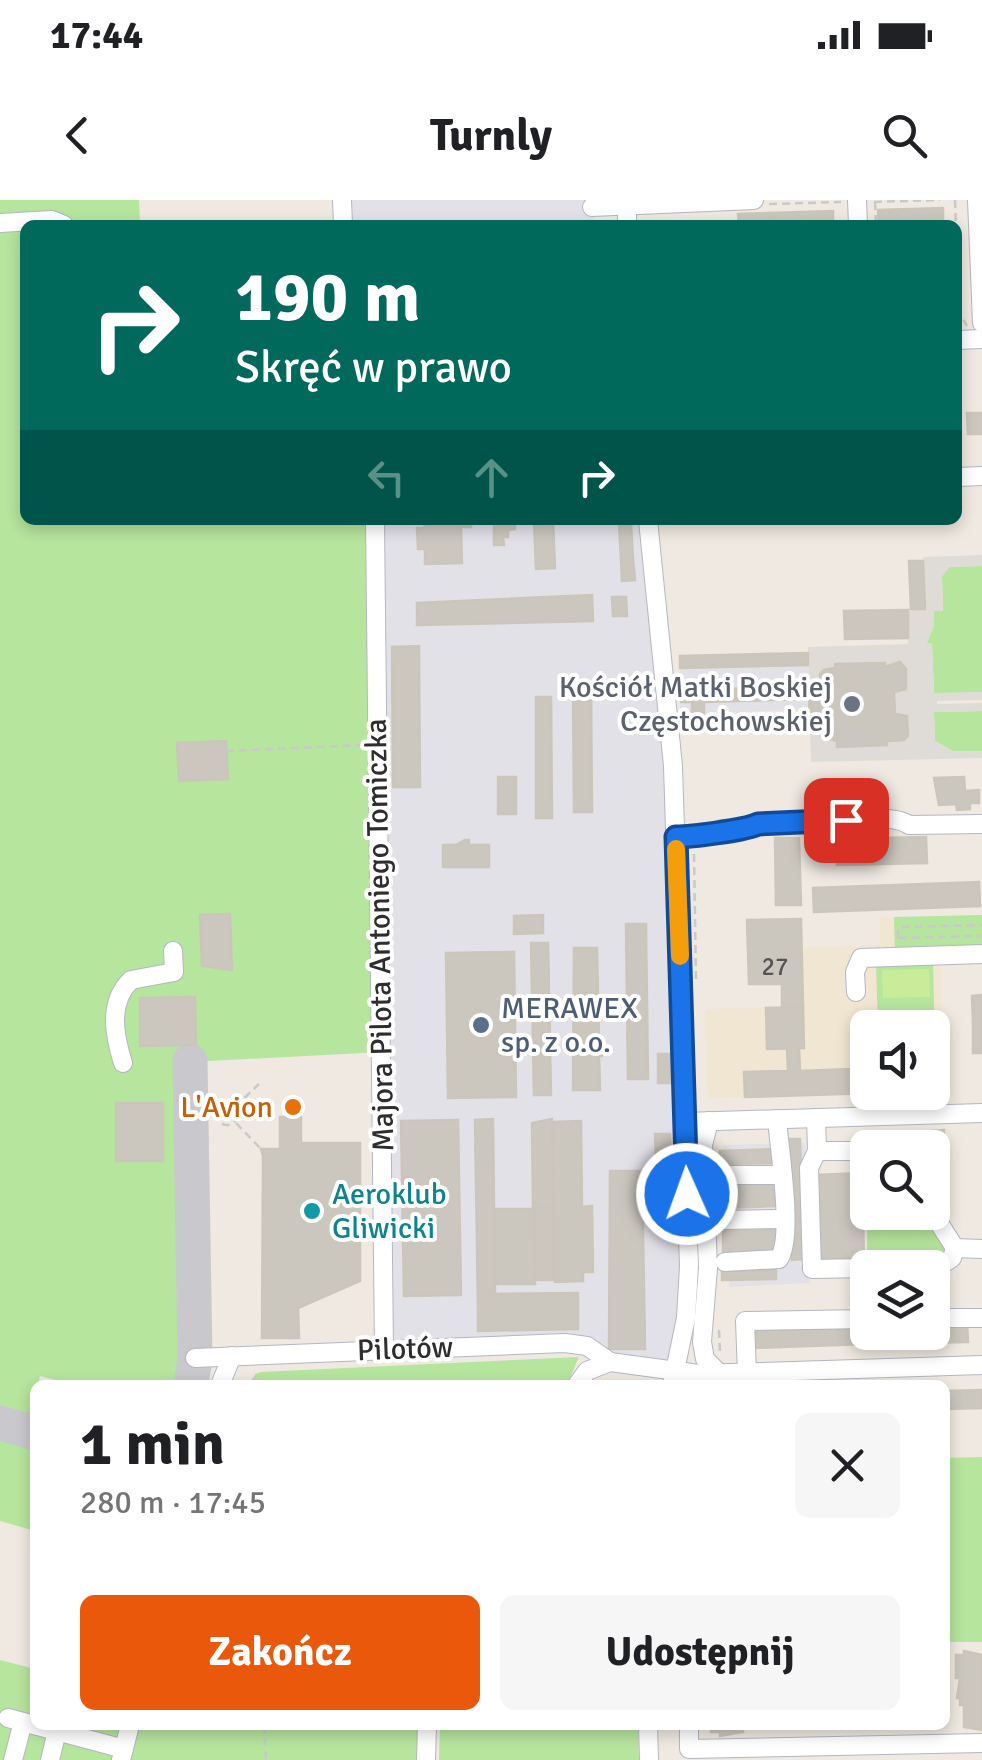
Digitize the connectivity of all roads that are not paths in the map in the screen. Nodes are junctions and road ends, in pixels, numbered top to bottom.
1 (716, 200) edge
2 (977, 200) edge
3 (762, 202) edge
4 (627, 205) junction
5 (593, 210) edge
6 (628, 220) edge
7 (973, 333) edge
8 (374, 525) edge
9 (649, 525) edge
10 (846, 820) junction
11 (813, 822) junction
12 (982, 824) edge
13 (684, 837) junction
14 (173, 951) dead end
15 (974, 951) edge
16 (856, 992) dead end
17 (123, 1063) dead end
18 (982, 1113) edge
19 (776, 1118) junction
20 (816, 1118) junction
21 (709, 1121) junction
22 (685, 1122) junction
23 (817, 1151) junction
24 (850, 1151) edge
25 (721, 1175) dead end
26 (782, 1175) junction
27 (785, 1218) junction
28 (723, 1220) dead end
29 (944, 1230) edge
30 (955, 1248) junction
31 (982, 1248) edge
32 (950, 1259) edge
33 (725, 1262) dead end
34 (850, 1268) edge
35 (707, 1290) junction
36 (686, 1318) junction
37 (950, 1318) edge
38 (982, 1318) edge
39 (850, 1320) edge
40 (384, 1350) junction
41 (232, 1356) junction
42 (195, 1358) dead end
43 (610, 1362) junction
44 (982, 1365) edge
45 (747, 1373) junction
46 (720, 1374) junction
47 (674, 1379) edge
48 (222, 1380) edge
49 (581, 1380) edge
50 (30, 1724) edge
51 (54, 1730) edge
52 (426, 1730) edge
53 (648, 1730) edge
54 (688, 1730) edge
55 (58, 1731) junction
56 (982, 1743) edge
57 (122, 1754) edge
58 (14, 1760) edge
59 (50, 1760) edge
60 (426, 1760) edge
61 (649, 1760) edge

1 - 3 street
1 - 4 street
2 - 7 street
4 - 5 street
4 - 6 street
8 - 40 street, Majora Pilota Antoniego Tomiczka
9 - 13 street
10 - 11 street
10 - 11 street
10 - 12 street
11 - 13 street
13 - 22 street
14 - 17 street
15 - 16 street
18 - 20 street
19 - 20 street
19 - 21 street
19 - 26 street
20 - 23 street
21 - 22 street
21 - 35 street
22 - 36 street
23 - 24 street
23 - 34 street
25 - 26 street
26 - 27 street
27 - 28 street
27 - 33 street
29 - 30 street
30 - 31 street
30 - 32 street
35 - 36 street
35 - 46 street
36 - 47 street
37 - 38 street
39 - 45 street
40 - 41 street, Pilotów
40 - 43 street, Pilotów
41 - 42 street, Pilotów
41 - 48 street
43 - 47 street, Pilotów
43 - 49 street
44 - 45 street, Pilotów
45 - 46 street, Pilotów
46 - 47 street, Pilotów
50 - 58 street
51 - 55 street
52 - 60 street
53 - 61 street
54 - 56 street
55 - 57 street
55 - 59 street

